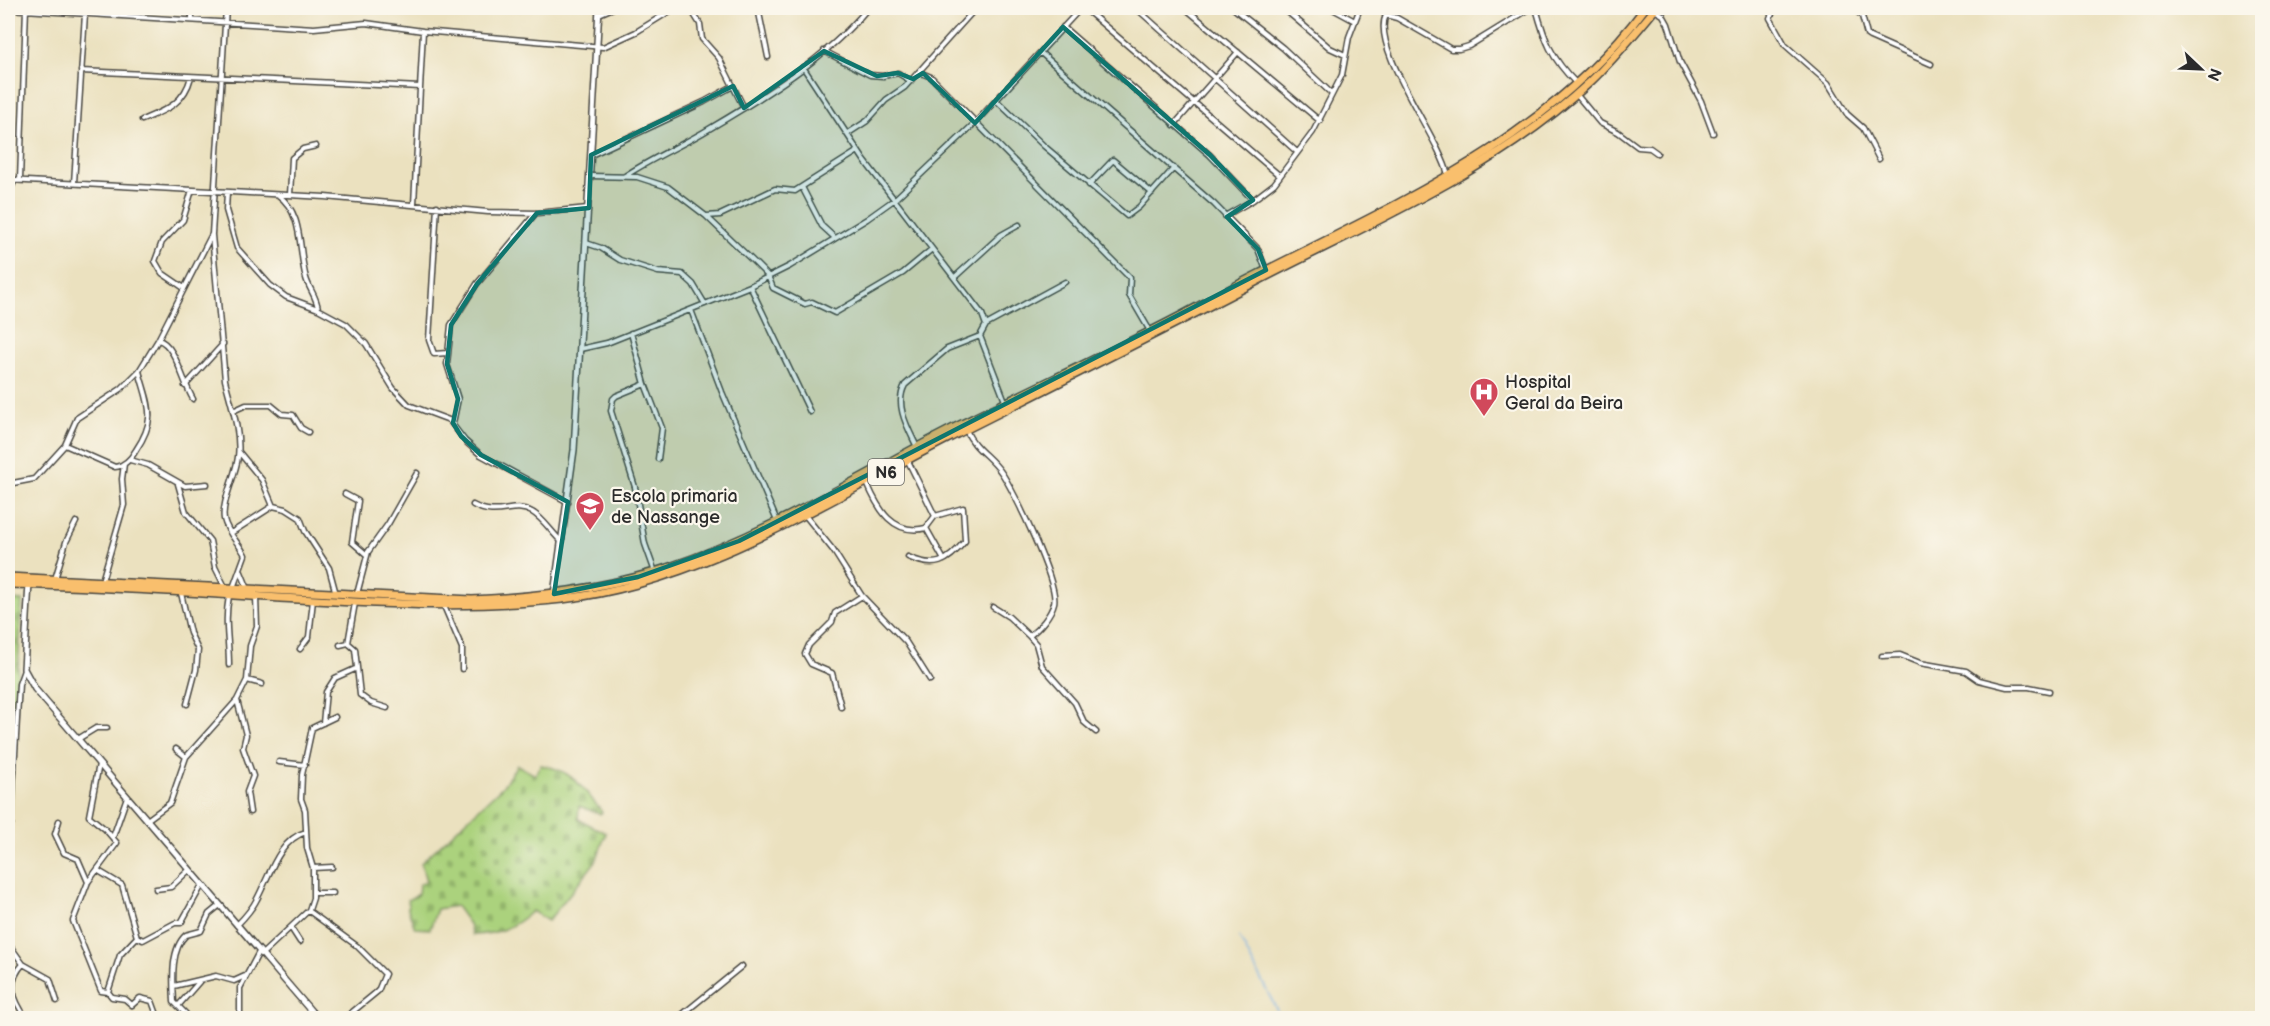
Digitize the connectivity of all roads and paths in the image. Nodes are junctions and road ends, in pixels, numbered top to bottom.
1 (93, 8) edge
2 (192, 8) edge
3 (226, 8) edge
4 (612, 8) edge
5 (675, 8) edge
6 (690, 8) edge
7 (758, 8) edge
8 (861, 8) edge
9 (868, 8) edge
10 (976, 8) edge
11 (1082, 8) edge
12 (1136, 8) edge
13 (1185, 8) edge
14 (1233, 8) edge
15 (1283, 8) edge
16 (1331, 8) edge
17 (1360, 8) edge
18 (1379, 8) edge
19 (1531, 8) edge
20 (1536, 8) edge
21 (1645, 8) edge
22 (1654, 8) edge
23 (1775, 8) edge
24 (1853, 8) edge
25 (8, 9) edge
26 (26, 9) edge
27 (60, 10) edge
28 (599, 11) edge
29 (865, 12) junction
30 (85, 14) junction
31 (92, 14) junction
32 (1386, 15) junction
33 (192, 19) junction
34 (225, 21) junction
35 (1353, 21) junction
36 (1063, 27) junction
37 (423, 31) junction
38 (597, 46) junction
39 (824, 51) junction
40 (1238, 52) junction
41 (1041, 53) junction
42 (1345, 55) junction
43 (768, 57) dead end
44 (928, 64) junction
45 (1931, 64) dead end
46 (803, 67) junction
47 (81, 71) junction
48 (919, 72) junction
49 (190, 77) junction
50 (931, 77) junction
51 (222, 78) junction
52 (1215, 79) junction
53 (911, 81) junction
54 (1577, 83) junction
55 (733, 86) junction
56 (420, 87) junction
57 (1576, 93) junction
58 (1332, 94) junction
59 (997, 101) junction
60 (1194, 102) junction
61 (744, 108) junction
62 (142, 120) dead end
63 (1320, 120) junction
64 (975, 123) junction
65 (1174, 125) junction
66 (1713, 133) dead end
67 (847, 134) junction
68 (316, 146) dead end
69 (858, 151) junction
70 (1297, 152) junction
71 (1658, 153) dead end
72 (591, 155) junction
73 (1878, 159) dead end
74 (1174, 168) junction
75 (1448, 175) junction
76 (1280, 176) junction
77 (590, 177) junction
78 (625, 177) junction
79 (8, 180) edge
80 (17, 180) junction
81 (74, 183) junction
82 (1089, 185) junction
83 (801, 187) junction
84 (192, 190) junction
85 (215, 191) junction
86 (226, 192) junction
87 (1152, 193) junction
88 (8, 194) edge
89 (278, 194) junction
90 (291, 195) junction
91 (895, 199) junction
92 (1253, 200) junction
93 (414, 204) junction
94 (437, 206) junction
95 (589, 208) junction
96 (537, 213) junction
97 (706, 216) junction
98 (1225, 216) junction
99 (1019, 225) dead end
100 (212, 234) junction
101 (834, 237) junction
102 (586, 243) junction
103 (932, 249) junction
104 (1266, 270) junction
105 (768, 276) junction
106 (956, 276) junction
107 (1065, 282) dead end
108 (750, 286) junction
109 (184, 288) junction
110 (705, 304) junction
111 (318, 309) junction
112 (691, 310) junction
113 (986, 325) junction
114 (1150, 331) junction
115 (631, 333) junction
116 (980, 336) junction
117 (158, 340) junction
118 (223, 343) junction
119 (580, 349) junction
120 (447, 353) junction
121 (139, 371) junction
122 (645, 384) junction
123 (185, 386) junction
124 (193, 399) dead end
125 (1006, 402) junction
126 (233, 411) junction
127 (810, 412) dead end
128 (453, 423) junction
129 (966, 430) junction
130 (308, 432) dead end
131 (65, 445) junction
132 (917, 447) junction
133 (239, 452) junction
134 (658, 459) dead end
135 (130, 460) junction
136 (908, 461) junction
137 (124, 464) junction
138 (417, 473) dead end
139 (866, 482) junction
140 (8, 484) edge
141 (178, 484) junction
142 (207, 484) dead end
143 (345, 494) dead end
144 (568, 502) junction
145 (473, 505) dead end
146 (273, 506) junction
147 (802, 512) junction
148 (935, 516) junction
149 (777, 521) junction
150 (76, 522) dead end
151 (926, 528) junction
152 (231, 533) junction
153 (562, 542) junction
154 (367, 555) junction
155 (908, 557) dead end
156 (944, 560) junction
157 (241, 571) junction
158 (655, 572) junction
159 (8, 577) edge
160 (55, 579) junction
161 (29, 581) junction
162 (102, 581) junction
163 (8, 584) edge
164 (248, 589) junction
165 (229, 590) junction
166 (181, 593) junction
167 (554, 594) junction
168 (336, 595) junction
169 (256, 596) junction
170 (861, 596) junction
171 (313, 599) junction
172 (356, 599) junction
173 (444, 606) junction
174 (993, 607) dead end
175 (1029, 636) junction
176 (348, 643) junction
177 (340, 645) dead end
178 (300, 650) dead end
179 (1882, 656) dead end
180 (229, 665) dead end
181 (24, 669) junction
182 (355, 669) junction
183 (462, 669) dead end
184 (247, 680) junction
185 (930, 680) dead end
186 (262, 684) dead end
187 (2049, 691) dead end
188 (237, 700) junction
189 (188, 704) dead end
190 (387, 708) dead end
191 (841, 708) dead end
192 (335, 717) dead end
193 (323, 723) junction
194 (107, 728) dead end
195 (1096, 732) dead end
196 (78, 739) junction
197 (176, 749) dead end
198 (186, 757) junction
199 (279, 762) dead end
200 (99, 764) junction
201 (305, 765) junction
202 (127, 797) junction
203 (250, 812) dead end
204 (59, 820) dead end
205 (146, 821) junction
206 (8, 825) edge
207 (306, 832) junction
208 (113, 837) junction
209 (332, 867) dead end
210 (313, 868) junction
211 (97, 870) junction
212 (189, 870) junction
213 (88, 882) junction
214 (202, 885) junction
215 (156, 889) dead end
216 (313, 893) junction
217 (333, 893) dead end
218 (220, 905) junction
219 (309, 910) junction
220 (237, 925) junction
221 (291, 928) junction
222 (137, 937) junction
223 (300, 942) dead end
224 (8, 943) edge
225 (260, 953) junction
226 (23, 964) junction
227 (742, 966) dead end
228 (245, 976) junction
229 (199, 981) junction
230 (174, 986) junction
231 (108, 992) junction
232 (57, 1001) dead end
233 (178, 1006) junction
234 (156, 1012) dead end
235 (26, 1018) edge
236 (186, 1018) edge
237 (240, 1018) edge
238 (317, 1018) edge
239 (345, 1018) edge
240 (678, 1018) edge

1 - 31 street
2 - 33 street
3 - 34 street
4 - 28 street
5 - 38 street
6 - 55 street
7 - 43 street
8 - 29 street
9 - 29 street
10 - 44 street
11 - 36 street
11 - 60 street
12 - 52 street
13 - 40 street
14 - 58 street
15 - 42 street
16 - 35 street
17 - 35 street
18 - 32 street
19 - 32 street
20 - 54 street
21 - 54 highway, N6
22 - 57 highway, N6
22 - 66 street
23 - 73 street
24 - 45 street
25 - 26 street
26 - 27 street
26 - 80 street
27 - 30 street
28 - 38 street
29 - 39 street
30 - 31 street
30 - 47 street
31 - 33 street
32 - 75 street
33 - 34 street
34 - 37 street
34 - 51 street
35 - 42 street
36 - 41 street
36 - 65 street
37 - 38 street
37 - 56 street
38 - 72 street
39 - 46 street
39 - 53 street
40 - 52 street
40 - 63 street
41 - 59 street
41 - 74 street
42 - 58 street
44 - 48 street
44 - 50 street
46 - 61 street
46 - 67 street
47 - 49 street
47 - 81 street
48 - 50 street
48 - 53 street
49 - 51 street
49 - 62 street
50 - 64 street
51 - 56 street
51 - 85 street
52 - 60 street
52 - 70 street
53 - 67 street
54 - 75 highway, N6
55 - 61 street
55 - 72 street
56 - 93 street
57 - 71 street
57 - 129 highway, N6
58 - 63 street
59 - 64 street
59 - 82 street
60 - 65 street
60 - 76 street
61 - 78 street
63 - 70 street
64 - 91 street
64 - 114 street
65 - 92 street
67 - 69 street
68 - 90 street
69 - 83 street
69 - 91 street
70 - 76 street
72 - 77 street
74 - 87 street
74 - 98 street
75 - 104 highway, N6
76 - 92 street
77 - 78 street
77 - 95 street
78 - 97 street
79 - 80 street
80 - 81 street
80 - 88 street
81 - 84 street
82 - 87 street
82 - 87 street
83 - 97 street
83 - 101 street
84 - 85 street
84 - 109 street
85 - 86 street
85 - 100 street
86 - 89 street
86 - 111 street
89 - 90 street
89 - 111 street
90 - 93 street
91 - 101 street
91 - 103 street
92 - 98 street
93 - 94 street
94 - 96 street
94 - 120 street
95 - 96 street
95 - 102 street
96 - 120 street
97 - 105 street
98 - 104 street
99 - 106 street
100 - 109 street
100 - 118 street
101 - 105 street
102 - 110 street
102 - 119 street
103 - 105 street
103 - 106 street
104 - 114 highway, N6
105 - 108 street
106 - 113 street
107 - 113 street
108 - 110 street
108 - 127 street
109 - 117 street
110 - 112 street
111 - 128 street
112 - 115 street
112 - 149 street
113 - 116 street
114 - 125 highway, N6
115 - 119 street
115 - 122 street
116 - 125 street
116 - 132 street
117 - 121 street
117 - 123 street
118 - 123 street
118 - 126 street
119 - 144 street
120 - 128 street
121 - 131 street
121 - 135 street
122 - 134 street
122 - 158 street
123 - 124 street
125 - 132 highway, N6
126 - 130 street
126 - 133 street
128 - 144 street
129 - 136 highway, N6
129 - 175 street
131 - 137 street
131 - 140 street
132 - 147 highway, N6
133 - 146 street
133 - 152 street
135 - 137 street
135 - 141 street
136 - 139 highway, N6
136 - 148 street
137 - 162 street
138 - 154 street
139 - 147 highway, N6
139 - 151 street
141 - 142 street
141 - 165 street
143 - 154 street
144 - 153 street
145 - 153 street
146 - 152 street
146 - 168 street
147 - 149 highway, N6
147 - 170 street
147 - 173 highway, N6
148 - 151 street
148 - 156 street
149 - 158 highway, N6
150 - 160 street
151 - 156 street
152 - 157 street
153 - 167 street
154 - 172 street
155 - 156 street
157 - 164 street
157 - 165 street
158 - 167 highway, N6
159 - 161 highway, N6
160 - 161 highway, N6
160 - 162 highway, N6
161 - 163 highway, N6
161 - 166 highway, N6
161 - 181 street
162 - 165 highway, N6
164 - 165 highway, N6
164 - 168 highway, N6
165 - 166 highway, N6
165 - 169 highway, N6
165 - 180 street
166 - 189 street
167 - 172 highway, N6
168 - 172 highway, N6
169 - 171 highway, N6
169 - 184 street
170 - 185 street
170 - 191 street
171 - 172 highway, N6
171 - 178 street
172 - 173 highway, N6
172 - 176 street
173 - 183 street
174 - 175 street
175 - 195 street
176 - 177 street
176 - 182 street
179 - 187 street
181 - 196 street
181 - 206 street
182 - 190 street
182 - 193 street
184 - 186 street
184 - 188 street
188 - 198 street
188 - 203 street
192 - 193 street
193 - 201 street
194 - 196 street
196 - 200 street
197 - 198 street
198 - 205 street
199 - 201 street
200 - 202 street
200 - 208 street
201 - 207 street
202 - 205 street
202 - 208 street
204 - 213 street
205 - 212 street
207 - 210 street
207 - 220 street
208 - 211 street
209 - 210 street
210 - 216 street
211 - 213 street
211 - 222 street
212 - 214 street
212 - 215 street
213 - 231 street
214 - 218 street
214 - 222 street
216 - 217 street
216 - 219 street
218 - 220 street
218 - 230 street
219 - 221 street
219 - 239 street
220 - 225 street
221 - 223 street
221 - 225 street
222 - 231 street
224 - 226 street
225 - 228 street
225 - 238 street
226 - 232 street
226 - 235 street
227 - 240 street
228 - 229 street
228 - 237 street
229 - 230 street
229 - 233 street
230 - 233 street
231 - 234 street
233 - 236 street

